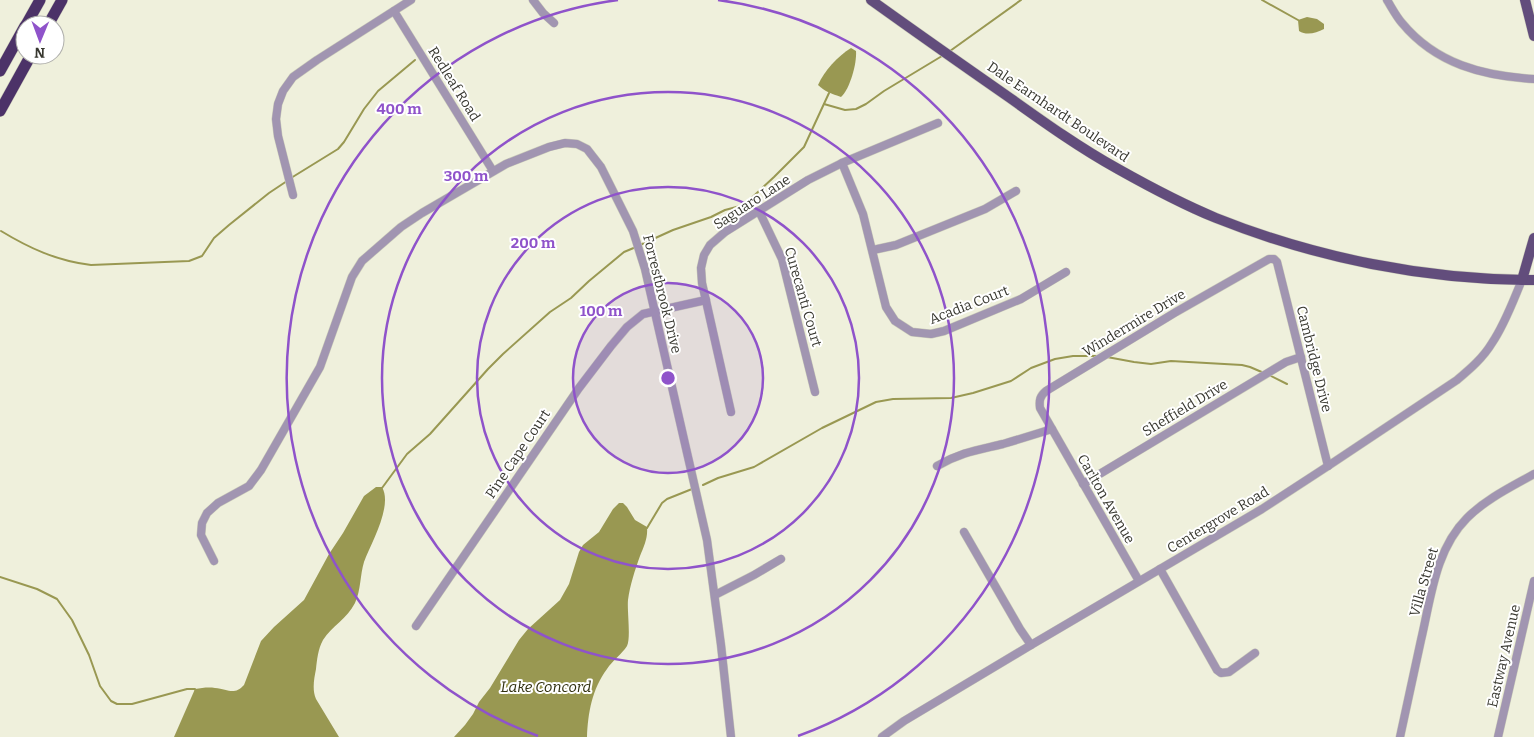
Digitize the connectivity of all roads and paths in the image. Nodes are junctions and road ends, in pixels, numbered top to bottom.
1 (40, 0) edge
2 (62, 0) edge
3 (411, 0) edge
4 (533, 0) edge
5 (871, 0) edge
6 (1387, 0) edge
7 (1525, 0) edge
8 (394, 11) junction
9 (31, 15) edge
10 (54, 15) edge
11 (554, 23) dead end
12 (1534, 36) edge
13 (15, 44) edge
14 (25, 65) edge
15 (0, 71) edge
16 (1534, 79) edge
17 (0, 111) edge
18 (938, 123) dead end
19 (842, 163) junction
20 (493, 171) junction
21 (1016, 190) dead end
22 (293, 195) dead end
23 (759, 211) junction
24 (1534, 238) edge
25 (873, 250) junction
26 (1274, 259) joint
27 (1066, 272) dead end
28 (1522, 280) junction
29 (1534, 280) edge
30 (706, 300) junction
31 (655, 310) junction
32 (1300, 356) junction
33 (815, 392) dead end
34 (731, 412) dead end
35 (1052, 429) junction
36 (937, 466) dead end
37 (1328, 466) junction
38 (1534, 474) edge
39 (1083, 484) junction
40 (964, 532) dead end
41 (781, 559) dead end
42 (214, 561) dead end
43 (1160, 569) junction
44 (1139, 581) junction
45 (1534, 581) edge
46 (715, 595) junction
47 (416, 626) dead end
48 (1031, 645) junction
49 (1255, 653) dead end
50 (731, 737) edge
51 (882, 737) edge
52 (1400, 737) edge
53 (1498, 737) edge

1 - 9 highway
2 - 10 highway
3 - 8 street
4 - 11 street
5 - 28 main road, Dale Earnhardt Boulevard
6 - 16 street
7 - 12 main road
8 - 20 street, Redleaf Road
8 - 22 street
13 - 15 highway
14 - 17 highway
18 - 19 street, Saguaro Lane
19 - 23 street, Saguaro Lane
19 - 25 street, Acadia Court
20 - 31 street, Forrestbrook Drive
20 - 42 street, Forrestbrook Drive
21 - 25 street
23 - 30 street, Saguaro Lane
23 - 33 street, Curecanti Court
24 - 28 main road
25 - 27 street, Acadia Court
26 - 32 street, Cambridge Drive
26 - 35 street, Windermire Drive
28 - 29 main road, Dale Earnhardt Boulevard
28 - 37 street, Centergrove Road
30 - 31 street, Pine Cape Court
30 - 34 street, Saguaro Lane
31 - 46 street, Forrestbrook Drive
31 - 47 street, Pine Cape Court
32 - 37 street, Cambridge Drive
32 - 39 street, Sheffield Drive
35 - 36 street
35 - 39 street, Carlton Avenue
37 - 43 street, Centergrove Road
38 - 52 street, Villa Street
39 - 44 street, Carlton Avenue
40 - 48 street
41 - 46 street
43 - 44 street, Centergrove Road
43 - 49 street
44 - 48 street, Centergrove Road
45 - 53 street, Eastway Avenue
46 - 50 street, Forrestbrook Drive
48 - 51 street, Centergrove Road

